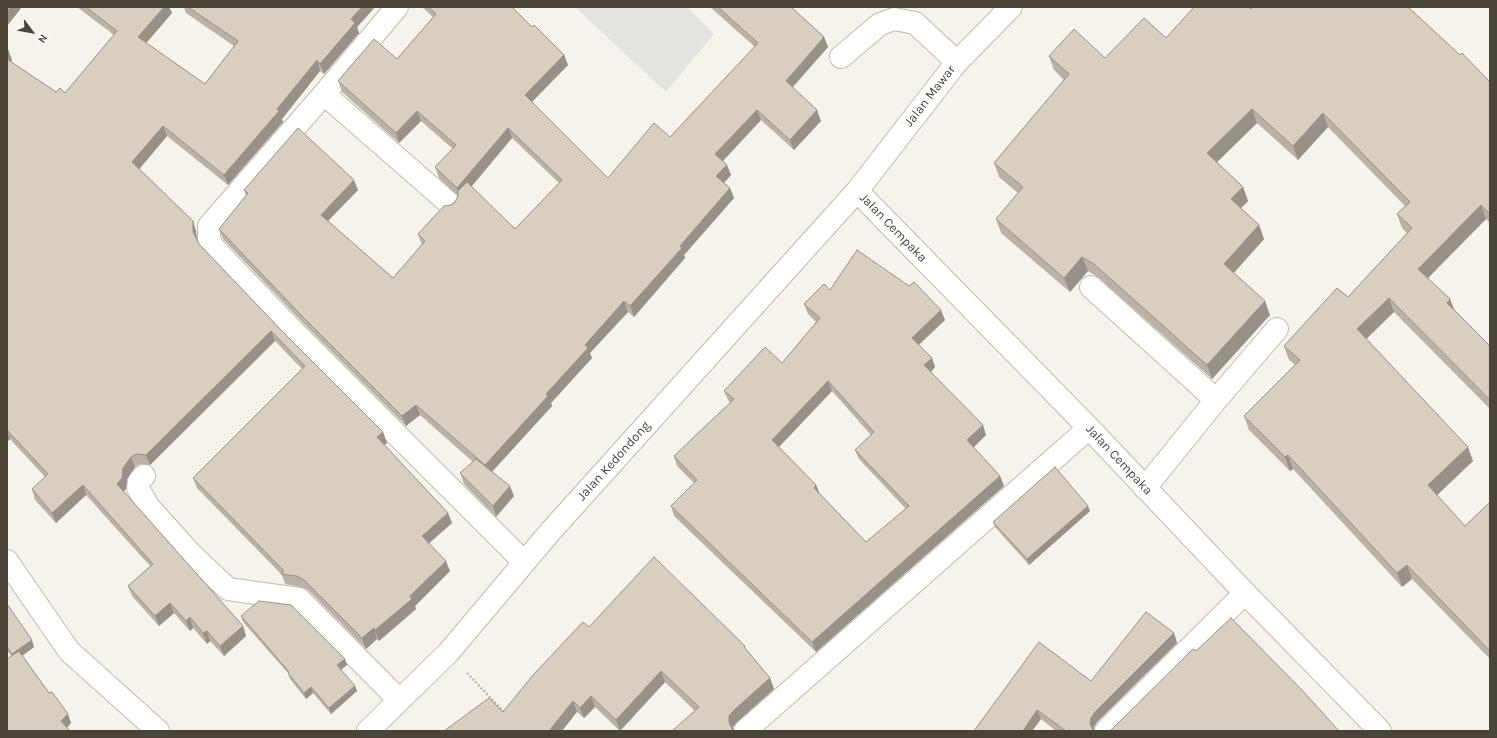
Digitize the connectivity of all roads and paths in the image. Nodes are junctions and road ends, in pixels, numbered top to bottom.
1 (397, 7) edge
2 (1011, 7) edge
3 (841, 57) dead end
4 (957, 62) junction
5 (324, 94) junction
6 (856, 192) junction
7 (450, 204) edge
8 (1091, 287) dead end
9 (1277, 329) dead end
10 (1216, 400) junction
11 (1089, 428) junction
12 (144, 476) dead end
13 (1145, 488) junction
14 (7, 561) edge
15 (524, 562) junction
16 (1245, 593) junction
17 (448, 653) junction
18 (399, 700) junction
19 (506, 714) edge
20 (1370, 728) edge
21 (369, 730) edge
22 (158, 731) edge
23 (745, 731) edge
24 (1106, 731) edge

1 - 5 street
2 - 4 street, Jalan Mawar
3 - 4 street
4 - 6 street, Jalan Mawar
5 - 7 street
5 - 15 street
6 - 11 street, Jalan Cempaka
6 - 15 street, Jalan Kedondong
8 - 10 street
9 - 10 street
10 - 13 street
11 - 13 street, Jalan Cempaka
11 - 23 street
12 - 18 street
13 - 16 street, Jalan Cempaka
14 - 22 street
15 - 17 street, Jalan Kedondong
16 - 20 street, Jalan Cempaka
16 - 24 street
17 - 18 street, Jalan Kedondong
17 - 19 path
18 - 21 street, Jalan Kedondong

